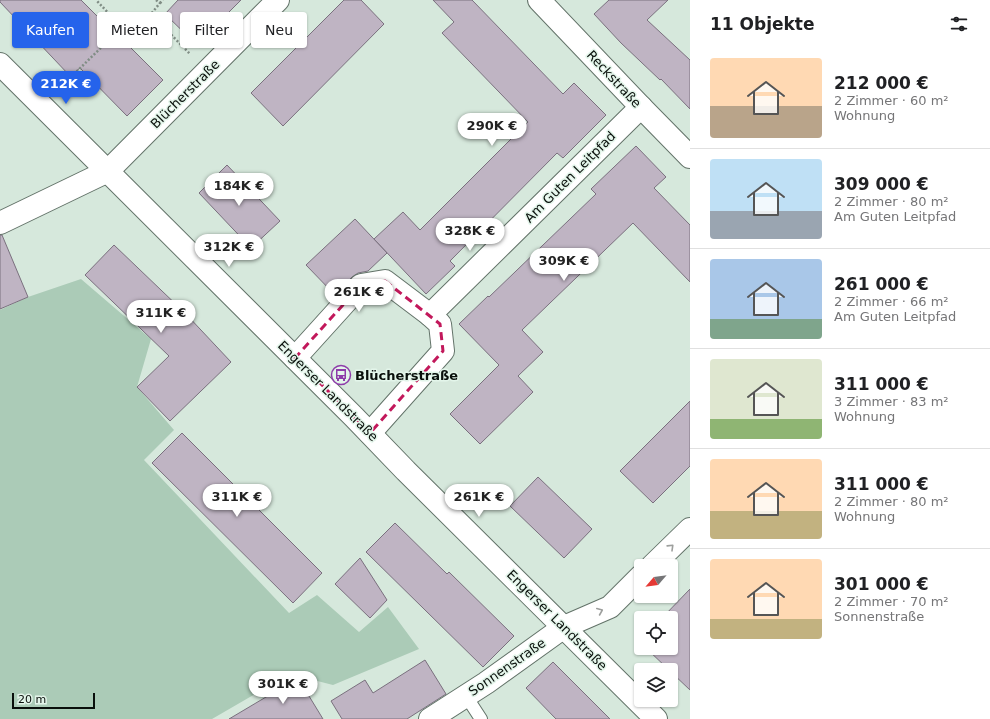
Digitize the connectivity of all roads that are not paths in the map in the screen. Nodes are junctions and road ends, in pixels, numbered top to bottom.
1 (278, 0) edge
2 (540, 0) edge
3 (0, 64) edge
4 (641, 107) junction
5 (690, 157) edge
6 (108, 172) junction
7 (0, 223) edge
8 (430, 315) junction
9 (295, 358) junction
10 (370, 433) junction
11 (690, 528) edge
12 (659, 559) edge
13 (634, 583) edge
14 (564, 627) junction
15 (466, 696) junction
16 (430, 719) edge
17 (481, 719) edge
18 (656, 719) edge

1 - 6 street, Blücherstraße
2 - 4 street, Reckstraße
3 - 6 street, Engerser Landstraße
4 - 5 street, Reckstraße
4 - 8 street, Am Guten Leitpfad
6 - 7 street, Blücherstraße
6 - 9 street, Engerser Landstraße
8 - 9 street
8 - 10 street
9 - 10 street, Engerser Landstraße
10 - 14 street, Engerser Landstraße
12 -> 11 street
14 -> 13 street, Sonnenstraße
14 - 15 street, Sonnenstraße
14 - 18 street, Engerser Landstraße
15 - 16 street, Sonnenstraße
15 - 17 lane

